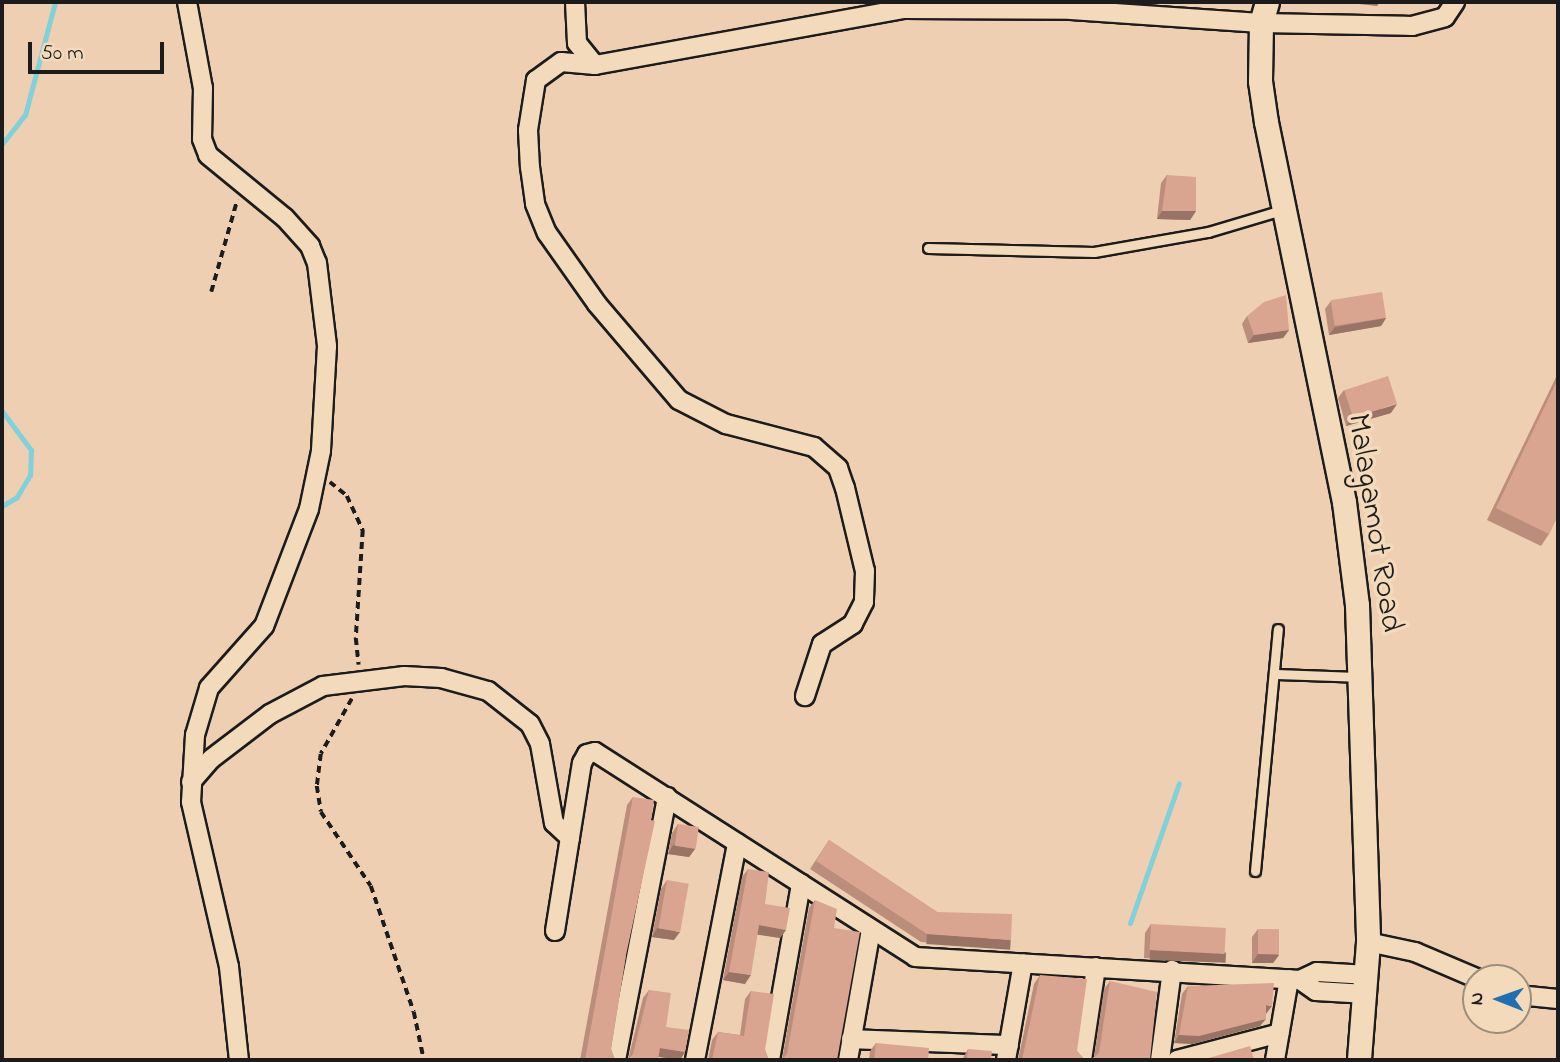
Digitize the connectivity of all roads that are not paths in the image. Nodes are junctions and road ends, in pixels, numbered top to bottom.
1 (187, 2) edge
2 (575, 2) edge
3 (1455, 2) edge
4 (904, 5) edge
5 (1002, 6) edge
6 (1072, 6) edge
7 (1132, 8) edge
8 (1264, 13) edge
9 (595, 65) junction
10 (1282, 210) junction
11 (928, 248) dead end
12 (1278, 629) dead end
13 (1274, 674) junction
14 (1362, 677) junction
15 (805, 696) dead end
16 (191, 782) junction
17 (667, 797) junction
18 (570, 838) junction
19 (737, 843) junction
20 (1255, 871) dead end
21 (801, 884) junction
22 (871, 930) junction
23 (555, 931) dead end
24 (1368, 943) junction
25 (1023, 963) junction
26 (1096, 967) junction
27 (1172, 970) junction
28 (1462, 972) edge
29 (1294, 980) junction
30 (1367, 984) junction
31 (1532, 996) edge
32 (1558, 999) edge
33 (1280, 1033) junction
34 (851, 1039) junction
35 (1008, 1053) edge
36 (239, 1060) edge
37 (616, 1060) edge
38 (695, 1060) edge
39 (770, 1060) edge
40 (848, 1060) edge
41 (1082, 1060) edge
42 (1160, 1060) edge
43 (1177, 1060) edge
44 (1275, 1060) edge
45 (1359, 1060) edge

1 - 16 street
2 - 9 street
3 - 8 street
4 - 5 street
4 - 9 street
5 - 6 street
6 - 7 street
7 - 8 street
8 - 10 street, Malagamot Road
9 - 15 street
10 - 11 lane
10 - 14 street, Malagamot Road
12 - 13 lane
13 - 14 lane
13 - 20 lane
14 - 24 street, Malagamot Road
16 - 18 street
16 - 36 street
17 - 18 street
17 - 19 street
17 - 37 street
18 - 23 street
19 - 21 street
19 - 38 street
21 - 22 street
21 - 39 street
22 - 25 street
22 - 34 street
24 - 28 street
24 - 30 street, Malagamot Road
25 - 26 street
25 - 35 street
26 - 27 street
26 - 41 street
27 - 29 street
27 - 42 street
29 - 30 street
29 - 33 street
30 - 45 street, Malagamot Road
31 - 32 street
33 - 43 street
33 - 44 street
34 - 35 street
34 - 40 street

